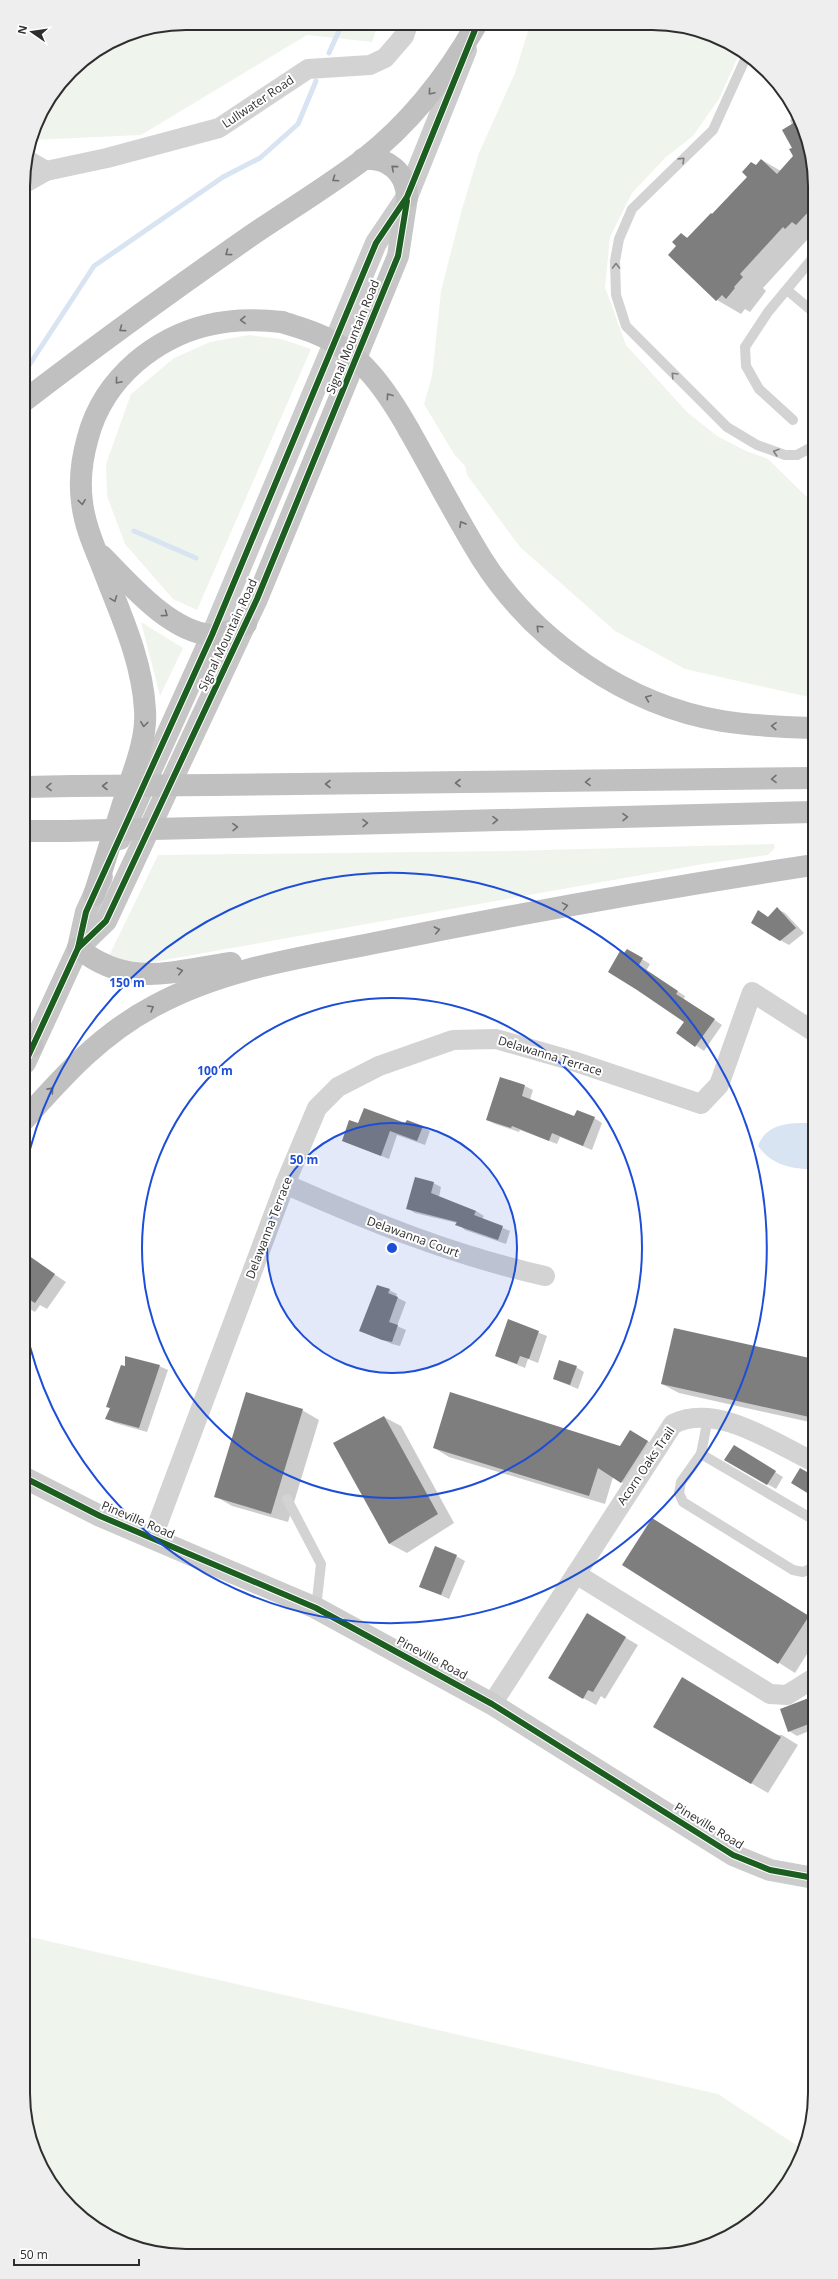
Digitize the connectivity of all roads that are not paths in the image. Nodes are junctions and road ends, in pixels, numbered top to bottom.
1 (406, 30) edge
2 (473, 30) edge
3 (474, 30) edge
4 (745, 60) edge
5 (363, 159) junction
6 (31, 163) edge
7 (46, 171) junction
8 (30, 180) edge
9 (408, 197) junction
10 (808, 264) edge
11 (787, 290) junction
12 (808, 308) edge
13 (30, 397) edge
14 (793, 420) dead end
15 (808, 449) edge
16 (95, 549) junction
17 (246, 624) junction
18 (212, 635) junction
19 (808, 728) edge
20 (808, 778) edge
21 (30, 787) edge
22 (808, 812) edge
23 (30, 831) edge
24 (808, 866) edge
25 (94, 895) junction
26 (416, 934) junction
27 (78, 948) junction
28 (808, 1028) edge
29 (30, 1046) edge
30 (30, 1113) edge
31 (285, 1184) junction
32 (545, 1276) dead end
33 (708, 1418) junction
34 (701, 1454) junction
35 (808, 1459) edge
36 (30, 1481) edge
37 (287, 1499) dead end
38 (808, 1516) edge
39 (152, 1539) junction
40 (808, 1570) edge
41 (576, 1574) junction
42 (316, 1608) junction
43 (808, 1682) edge
44 (492, 1704) junction
45 (808, 1877) edge

1 - 7 street, Lullwater Road
2 -> 5 highway
3 - 9 main road, Signal Mountain Road
15 -> 4 lane
9 -> 5 highway
5 -> 13 highway
6 - 7 street
7 - 8 street, Lullwater Road
9 - 17 main road, Signal Mountain Road
9 - 18 main road, Signal Mountain Road
10 - 11 lane
11 - 12 lane
11 - 14 lane
16 -> 18 highway
19 -> 16 highway, bridge
16 -> 25 highway
17 - 18 highway
17 - 27 main road, Signal Mountain Road
18 - 25 main road, Signal Mountain Road
20 -> 21 highway, bridge
23 -> 22 highway, bridge
26 -> 24 highway
25 - 27 main road, Signal Mountain Road
27 -> 26 highway
30 -> 26 highway
27 - 29 main road, Signal Mountain Road
28 - 31 street, Delawanna Terrace
31 - 32 street, Delawanna Court
31 - 39 street, Delawanna Terrace
33 - 34 lane
33 - 35 street, Acorn Oaks Trail
33 - 41 street, Acorn Oaks Trail
34 - 38 lane
34 - 40 lane
36 - 39 main road, Pineville Road
37 - 42 lane
39 - 42 main road, Pineville Road
41 - 43 street
41 - 44 street, Acorn Oaks Trail
42 - 44 main road, Pineville Road
44 - 45 main road, Pineville Road

